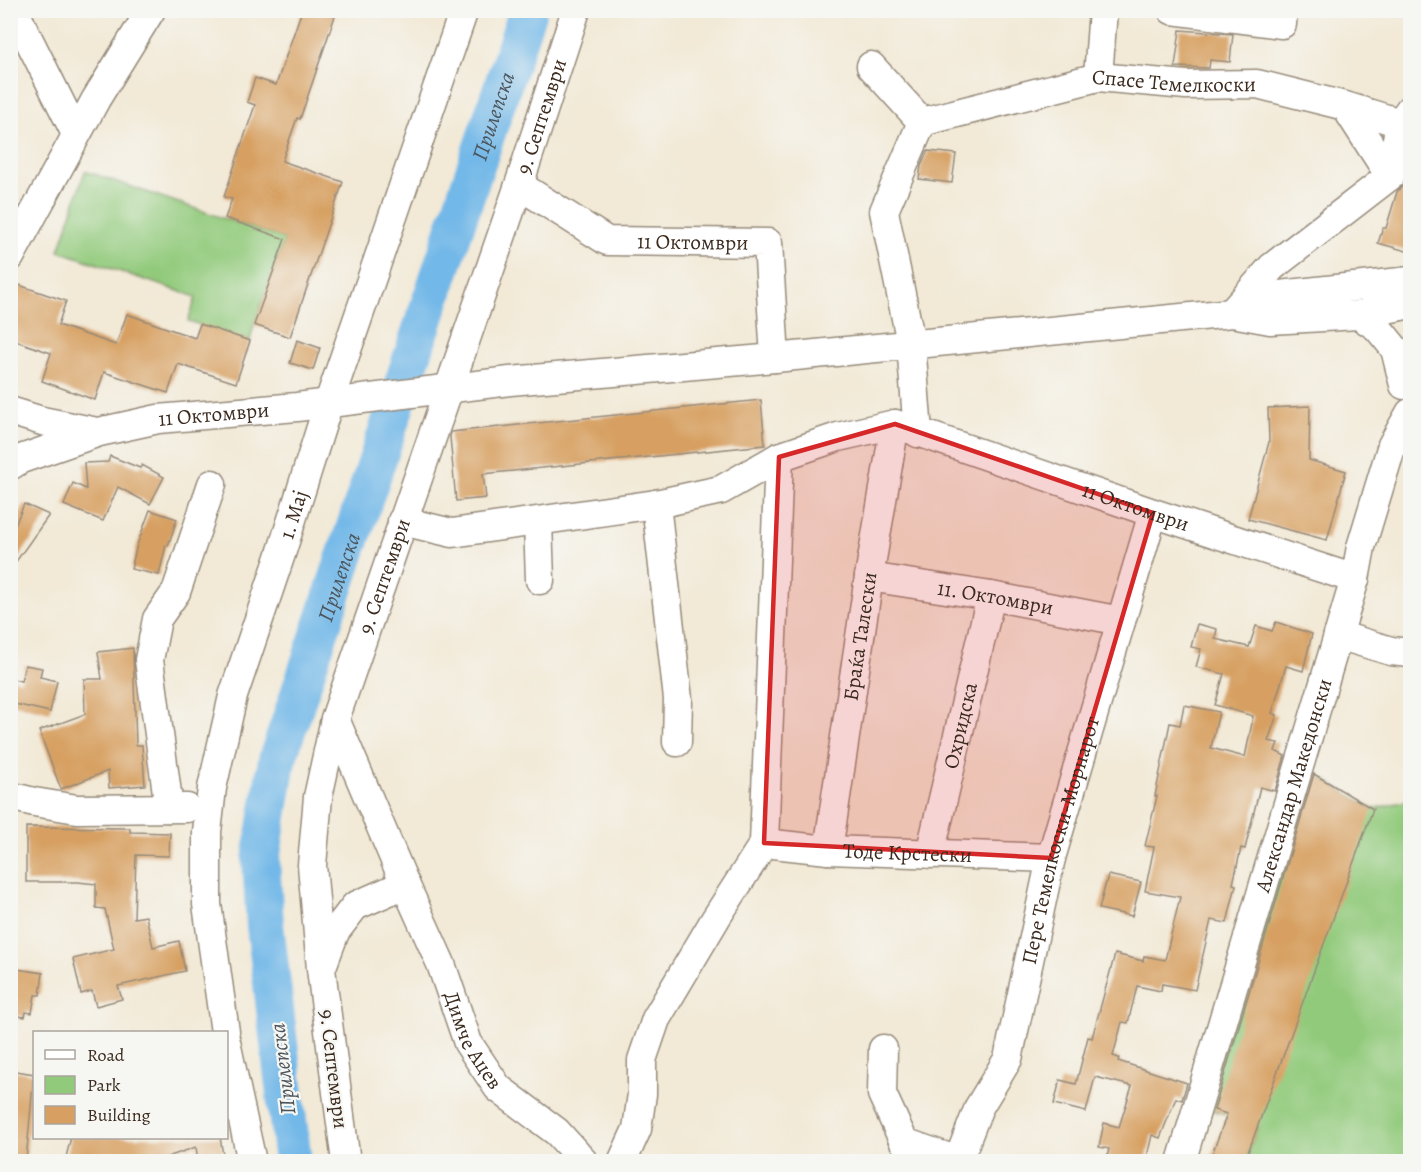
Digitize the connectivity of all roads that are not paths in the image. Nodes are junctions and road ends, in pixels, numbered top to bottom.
1 (151, 10) edge
2 (464, 10) edge
3 (576, 10) edge
4 (1103, 10) edge
5 (1172, 10) edge
6 (14, 15) edge
7 (1283, 17) edge
8 (871, 66) dead end
9 (1098, 77) junction
10 (1345, 106) junction
11 (1405, 116) edge
12 (922, 122) junction
13 (76, 134) junction
14 (1390, 176) junction
15 (519, 185) junction
16 (10, 257) edge
17 (1410, 281) edge
18 (1410, 304) edge
19 (1232, 313) junction
20 (1359, 315) junction
21 (910, 344) junction
22 (775, 358) junction
23 (1407, 373) edge
24 (449, 388) junction
25 (329, 402) junction
26 (10, 411) edge
27 (1410, 413) edge
28 (907, 429) junction
29 (99, 432) junction
30 (1392, 445) junction
31 (779, 457) junction
32 (14, 458) edge
33 (212, 484) dead end
34 (656, 504) junction
35 (1152, 513) junction
36 (402, 521) junction
37 (538, 522) junction
38 (869, 577) junction
39 (1355, 579) junction
40 (540, 580) dead end
41 (991, 596) junction
42 (1121, 621) junction
43 (1338, 635) junction
44 (1410, 653) edge
45 (335, 719) junction
46 (677, 742) dead end
47 (10, 796) edge
48 (169, 808) junction
49 (210, 808) junction
50 (764, 843) junction
51 (828, 850) junction
52 (930, 854) junction
53 (1051, 858) junction
54 (405, 885) junction
55 (321, 969) junction
56 (225, 1031) edge
57 (883, 1050) dead end
58 (228, 1051) edge
59 (252, 1161) edge
60 (346, 1161) edge
61 (584, 1161) edge
62 (622, 1161) edge
63 (1181, 1161) edge

1 - 13 street
2 - 25 street, 1. Мај
3 - 15 street, 9. Септември
4 - 9 street
5 - 7 street
6 - 13 street
8 - 12 street
9 - 10 street, Спасе Темелкоски
9 - 12 street, Спасе Темелкоски
10 - 11 street
10 - 14 street
11 - 14 street
12 - 21 street
13 - 16 street
14 - 19 street
15 - 22 street, 11 Октомври
15 - 24 street, 9. Септември
17 - 19 street
18 - 20 street
19 - 20 street
19 - 21 street
20 - 23 street
21 - 22 street
21 - 28 street
22 - 24 street
23 - 30 street
24 - 25 street, 11 Октомври
24 - 36 street, 9. Септември
25 - 29 street, 11 Октомври
25 - 49 street, 1. Мај
26 - 29 street, 11 Октомври
27 - 30 street, Александар Македонски
28 - 31 street
28 - 35 street, 11 Октомври
28 - 38 street, Браќа Талески
29 - 32 street, 11 Октомври
30 - 39 street, Александар Македонски
31 - 34 street
31 - 50 street
33 - 48 street
34 - 37 street
34 - 46 street
35 - 39 street, 11 Октомври
35 - 42 street, Пере Темелкоски-Морнарот
36 - 37 street
36 - 45 street, 9. Септември
37 - 40 street
38 - 41 street, 11. Октомври
38 - 51 street, Браќа Талески
39 - 43 street, Александар Македонски
41 - 42 street, 11. Октомври
41 - 52 street, Охридска
42 - 53 street, Пере Темелкоски-Морнарот
43 - 44 street
43 - 63 street, Александар Македонски
45 - 54 street, Димче Ацев
45 - 55 street, 9. Септември
47 - 48 street
48 - 49 street
49 - 56 street, 1. Мај
50 - 51 street, Тоде Крстески
50 - 62 street
51 - 52 street, Тоде Крстески
52 - 53 street, Тоде Крстески
53 - 57 street, Пере Темелкоски-Морнарот
54 - 55 street
54 - 61 street, Димче Ацев
55 - 60 street, 9. Септември
58 - 59 street

